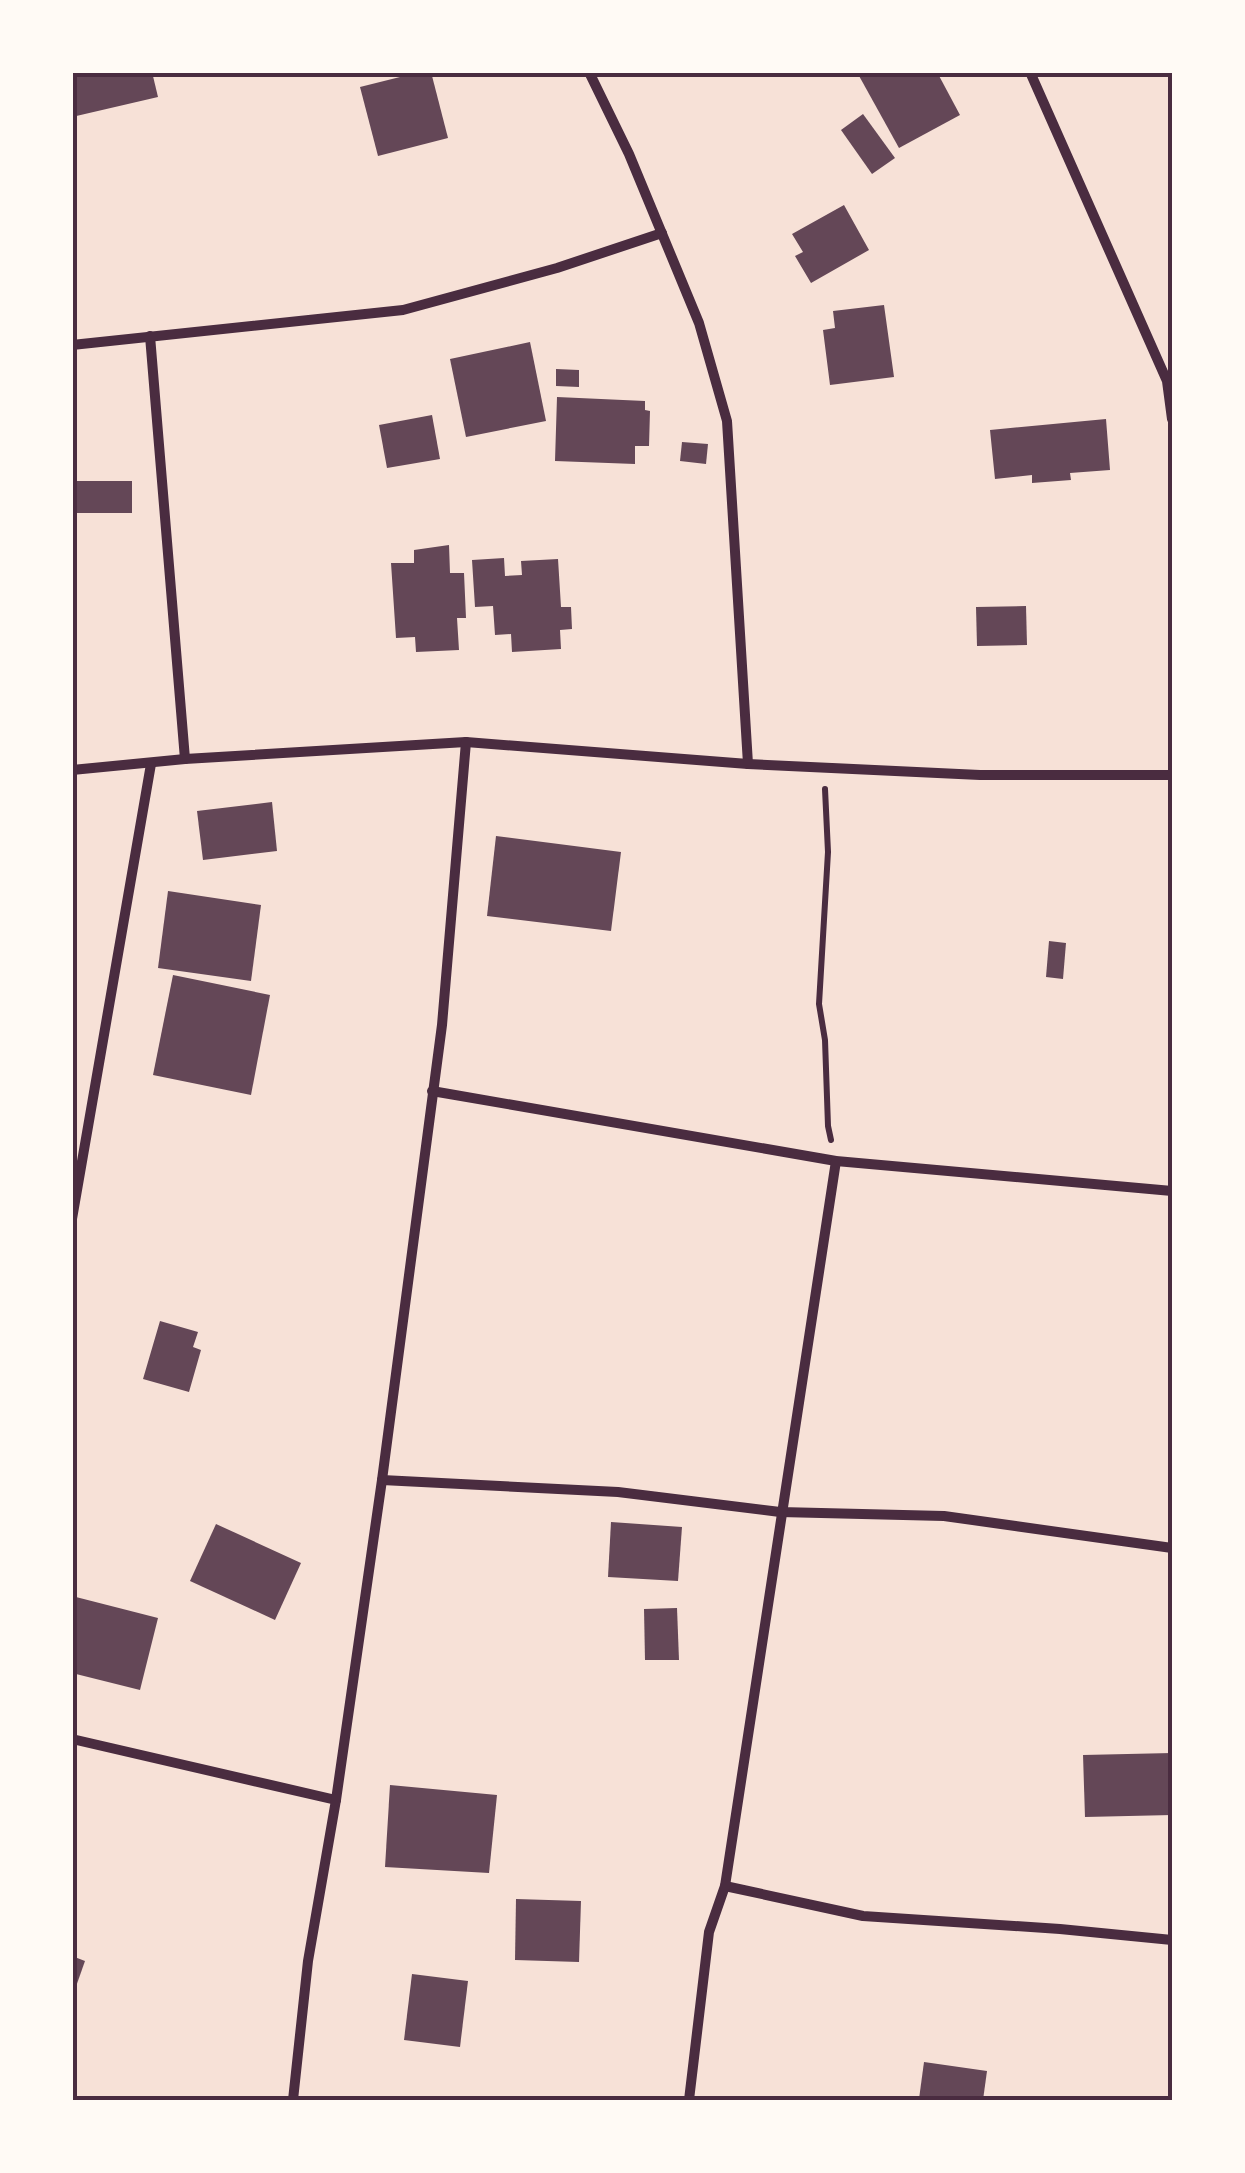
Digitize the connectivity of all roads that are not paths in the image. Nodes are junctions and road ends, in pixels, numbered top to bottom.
1 (589, 72) edge
2 (1030, 72) edge
3 (662, 233) junction
4 (150, 336) junction
5 (72, 345) edge
6 (1172, 420) edge
7 (466, 742) junction
8 (185, 760) junction
9 (151, 764) junction
10 (748, 764) junction
11 (72, 770) edge
12 (1172, 775) edge
13 (432, 1090) junction
14 (836, 1161) junction
15 (1172, 1191) edge
16 (72, 1219) edge
17 (382, 1480) junction
18 (780, 1512) junction
19 (1172, 1548) edge
20 (72, 1739) edge
21 (336, 1800) junction
22 (725, 1886) junction
23 (1172, 1940) edge
24 (293, 2100) edge
25 (688, 2100) edge

1 - 3 street
2 - 6 street
3 - 4 street
3 - 10 street
4 - 5 street
4 - 8 street
7 - 8 street
7 - 10 street
7 - 13 street
8 - 9 street
9 - 11 street
9 - 16 street
10 - 12 street
13 - 14 street
13 - 17 street
14 - 15 street
14 - 18 street
17 - 18 street
17 - 21 street
18 - 19 street
18 - 22 street
20 - 21 street
21 - 24 street
22 - 23 street
22 - 25 street

